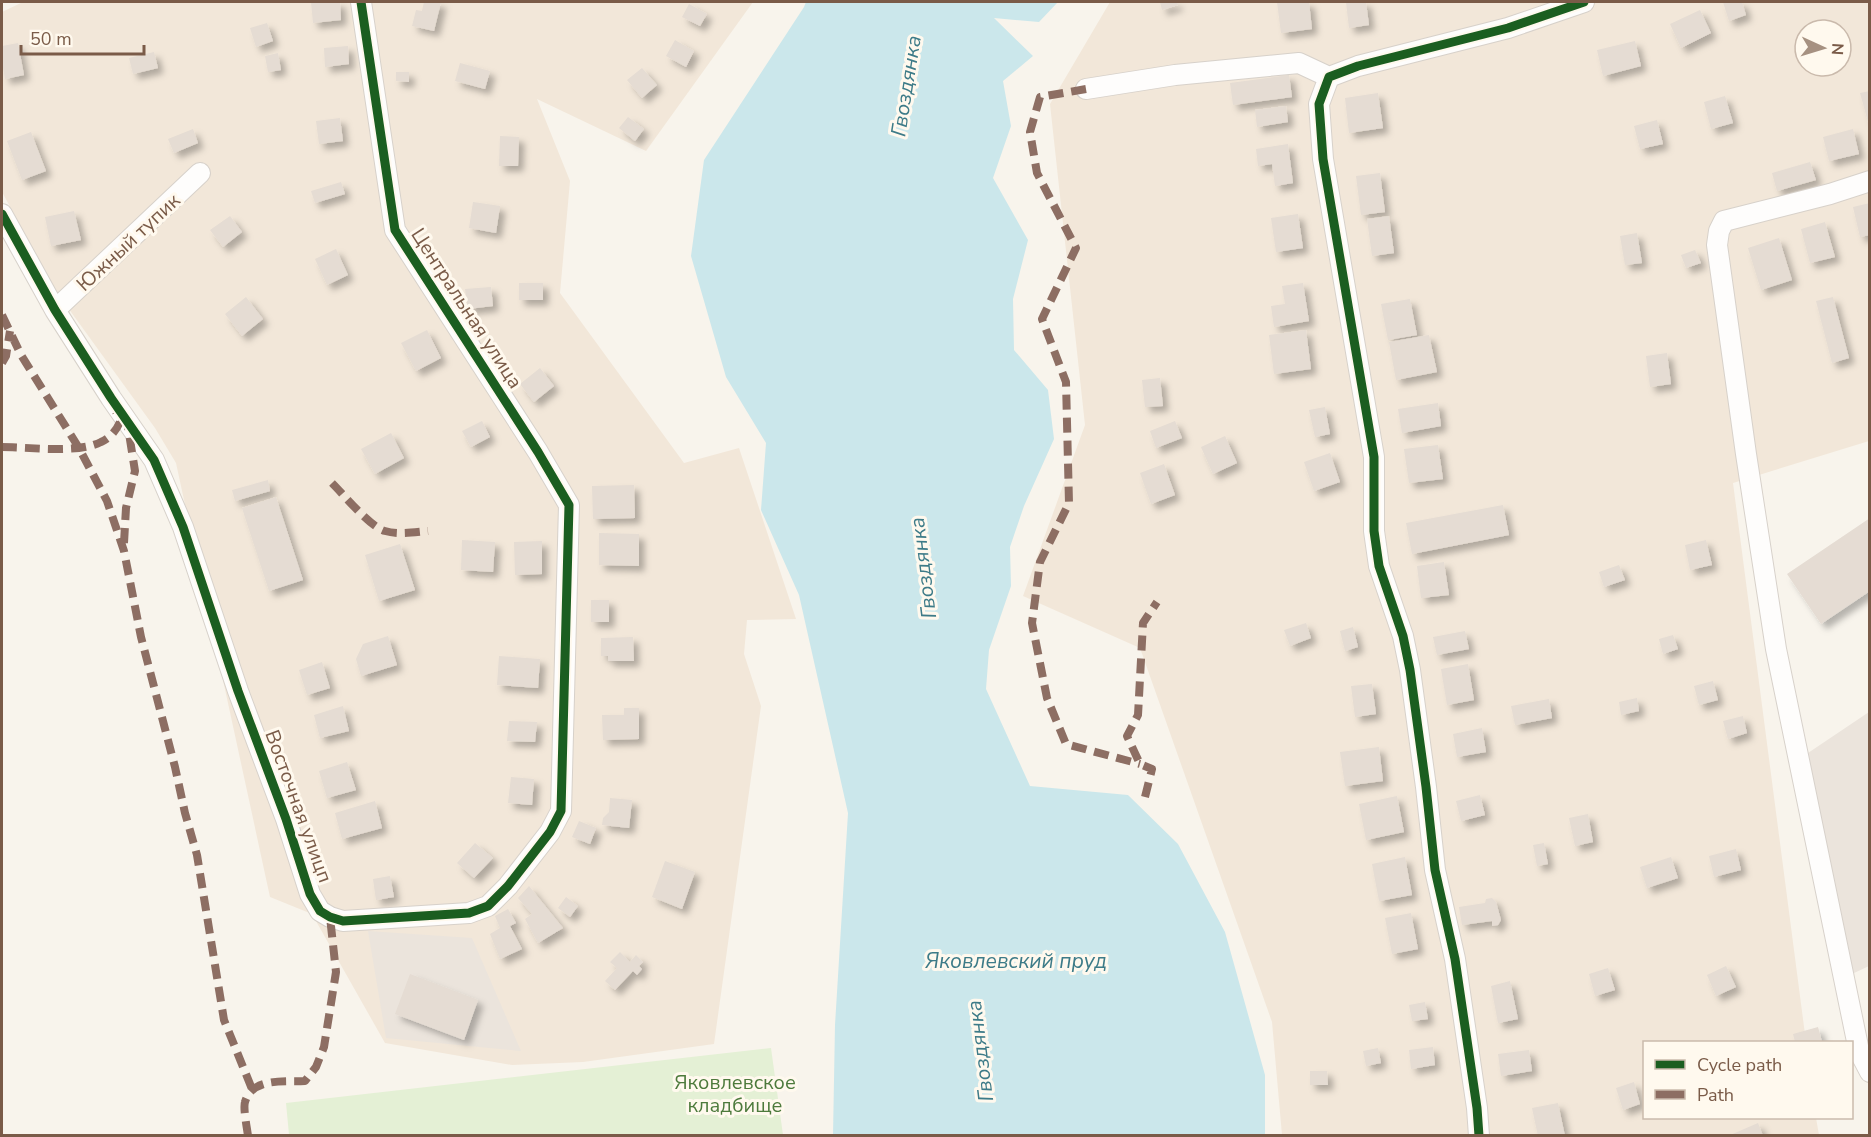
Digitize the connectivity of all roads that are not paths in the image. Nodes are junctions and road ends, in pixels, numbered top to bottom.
1 (361, 2) edge
2 (1584, 2) edge
3 (1329, 77) junction
4 (1086, 89) dead end
5 (200, 173) dead end
6 (1869, 181) edge
7 (2, 214) edge
8 (55, 310) junction
9 (554, 479) joint
10 (1869, 1072) edge
11 (1479, 1136) edge

1 - 9 street, Центральная улица
2 - 3 street
3 - 4 street
3 - 11 street
5 - 8 street, Южный тупик
6 - 10 street
7 - 8 street
8 - 9 street, Восточная улицп

